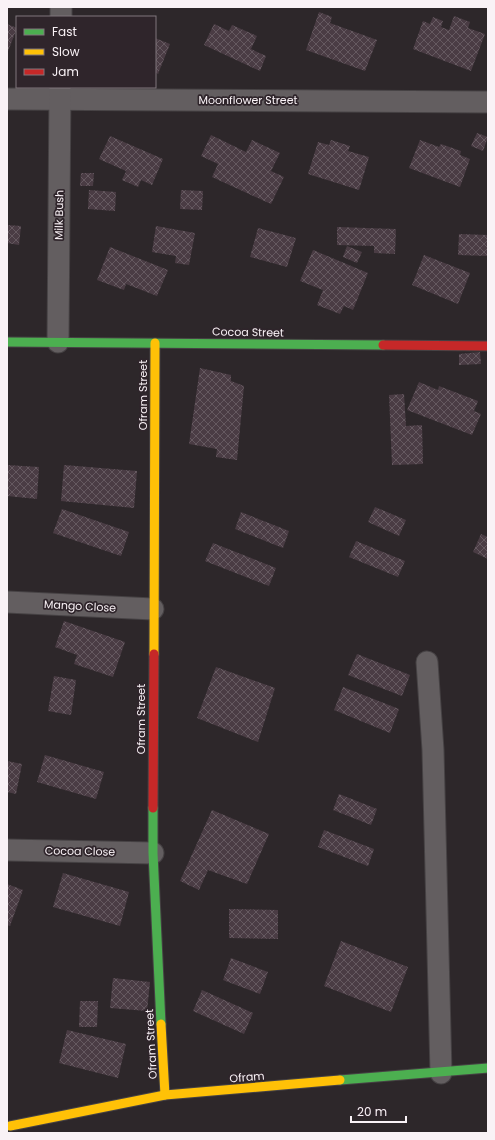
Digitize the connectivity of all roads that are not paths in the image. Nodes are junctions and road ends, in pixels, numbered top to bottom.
1 (60, 93) edge
2 (7, 99) edge
3 (488, 102) edge
4 (7, 342) edge
5 (58, 342) junction
6 (155, 343) junction
7 (488, 346) edge
8 (7, 602) edge
9 (153, 610) junction
10 (427, 662) dead end
11 (7, 850) edge
12 (153, 852) junction
13 (488, 1068) edge
14 (441, 1073) junction
15 (165, 1096) junction
16 (10, 1126) dead end

1 - 2 street, Moonflower Street
1 - 3 street, Moonflower Street
1 - 5 street, Milk Bush
4 - 5 street, Cocoa Street
5 - 6 street, Cocoa Street
6 - 7 street, Cocoa Street
6 - 9 street, Ofram Street
8 - 9 street, Mango Close
9 - 12 street, Ofram Street
10 - 14 street
11 - 12 street, Cocoa Close
12 - 15 street, Ofram Street
13 - 14 street, Ofram
14 - 15 street, Ofram
15 - 16 street, Ofram

